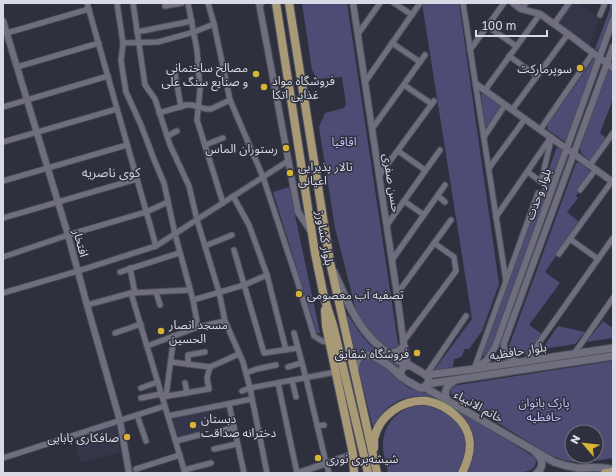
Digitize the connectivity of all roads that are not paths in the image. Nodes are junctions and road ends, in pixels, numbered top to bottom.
1 (87, 3) edge
2 (117, 3) edge
3 (133, 3) edge
4 (182, 3) edge
5 (188, 3) edge
6 (208, 3) edge
7 (259, 3) edge
8 (276, 3) edge
9 (289, 3) edge
10 (353, 3) edge
11 (379, 3) edge
12 (394, 3) edge
13 (463, 3) edge
14 (504, 3) edge
15 (513, 3) edge
16 (526, 3) edge
17 (569, 3) edge
18 (605, 3) edge
19 (420, 4) edge
20 (165, 6) dead end
21 (89, 9) junction
22 (521, 9) junction
23 (540, 14) junction
24 (412, 15) junction
25 (600, 15) dead end
26 (613, 20) edge
27 (3, 21) edge
28 (192, 21) junction
29 (214, 24) junction
30 (554, 24) junction
31 (487, 26) junction
32 (137, 32) junction
33 (194, 32) junction
34 (7, 33) junction
35 (358, 34) junction
36 (568, 34) junction
37 (98, 43) junction
38 (122, 43) junction
39 (139, 43) junction
40 (392, 43) junction
41 (516, 46) junction
42 (613, 47) edge
43 (470, 50) junction
44 (593, 53) junction
45 (426, 55) dead end
46 (509, 56) junction
47 (599, 58) junction
48 (420, 62) junction
49 (607, 63) junction
50 (17, 67) junction
51 (613, 68) edge
52 (175, 74) dead end
53 (108, 76) junction
54 (537, 76) junction
55 (365, 82) junction
56 (476, 84) junction
57 (404, 85) junction
58 (485, 90) junction
59 (27, 100) junction
60 (230, 100) junction
61 (506, 105) junction
62 (181, 106) junction
63 (3, 107) edge
64 (199, 107) junction
65 (117, 109) junction
66 (512, 110) junction
67 (159, 113) junction
68 (525, 119) junction
69 (372, 129) junction
70 (540, 130) junction
71 (177, 131) dead end
72 (37, 132) junction
73 (613, 133) edge
74 (166, 136) junction
75 (551, 137) junction
76 (224, 138) dead end
77 (484, 138) junction
78 (3, 142) edge
79 (127, 145) junction
80 (205, 146) junction
81 (567, 148) junction
82 (440, 150) dead end
83 (398, 151) junction
84 (573, 153) junction
85 (288, 162) junction
86 (590, 165) junction
87 (489, 168) junction
88 (48, 169) junction
89 (596, 169) junction
90 (425, 170) junction
91 (528, 172) junction
92 (379, 176) junction
93 (137, 178) junction
94 (263, 178) junction
95 (3, 181) edge
96 (612, 181) edge
97 (445, 185) dead end
98 (580, 190) dead end
99 (538, 193) dead end
100 (233, 196) junction
101 (438, 196) junction
102 (404, 201) junction
103 (58, 202) junction
104 (168, 202) junction
105 (445, 202) dead end
106 (223, 203) junction
107 (146, 212) junction
108 (424, 215) junction
109 (496, 217) junction
110 (3, 218) edge
111 (197, 220) junction
112 (451, 220) dead end
113 (387, 225) junction
114 (311, 231) junction
115 (174, 234) junction
116 (68, 235) junction
117 (232, 235) dead end
118 (613, 238) edge
119 (570, 239) junction
120 (434, 243) junction
121 (156, 246) junction
122 (205, 246) junction
123 (611, 246) edge
124 (234, 250) dead end
125 (179, 252) junction
126 (559, 254) dead end
127 (3, 257) edge
128 (598, 259) junction
129 (392, 260) junction
130 (330, 262) junction
131 (130, 268) junction
132 (78, 271) junction
133 (120, 272) dead end
134 (267, 275) junction
135 (506, 281) junction
136 (244, 285) junction
137 (190, 290) junction
138 (156, 292) junction
139 (219, 292) junction
140 (3, 293) edge
141 (134, 293) junction
142 (397, 294) junction
143 (324, 297) junction
144 (613, 298) edge
145 (193, 300) junction
146 (87, 305) junction
147 (160, 305) dead end
148 (466, 316) dead end
149 (225, 321) junction
150 (141, 324) junction
151 (198, 327) junction
152 (115, 333) dead end
153 (294, 333) dead end
154 (174, 336) junction
155 (330, 343) junction
156 (403, 344) junction
157 (147, 346) junction
158 (297, 348) junction
159 (613, 348) edge
160 (286, 350) junction
161 (204, 352) dead end
162 (388, 352) junction
163 (239, 354) junction
164 (574, 354) junction
165 (613, 356) edge
166 (522, 361) junction
167 (170, 362) junction
168 (301, 363) junction
169 (188, 364) junction
170 (276, 365) dead end
171 (407, 366) junction
172 (210, 367) junction
173 (288, 367) dead end
174 (474, 369) junction
175 (336, 372) junction
176 (246, 373) junction
177 (355, 375) junction
178 (426, 375) junction
179 (401, 376) junction
180 (306, 378) junction
181 (292, 380) junction
182 (455, 380) junction
183 (158, 382) junction
184 (185, 383) dead end
185 (278, 383) junction
186 (426, 386) junction
187 (141, 388) dead end
188 (250, 388) junction
189 (242, 391) dead end
190 (186, 393) junction
191 (163, 396) junction
192 (296, 397) dead end
193 (141, 398) dead end
194 (252, 399) junction
195 (447, 400) junction
196 (229, 404) junction
197 (165, 406) junction
198 (137, 415) junction
199 (168, 416) junction
200 (120, 421) junction
201 (324, 425) dead end
202 (317, 426) junction
203 (234, 427) junction
204 (217, 432) dead end
205 (199, 435) dead end
206 (146, 441) dead end
207 (176, 441) junction
208 (237, 444) junction
209 (214, 449) dead end
210 (533, 451) junction
211 (353, 454) junction
212 (180, 455) junction
213 (3, 458) edge
214 (374, 459) junction
215 (212, 463) dead end
216 (326, 463) junction
217 (136, 469) dead end
218 (185, 471) edge
219 (613, 471) edge
220 (129, 473) edge
221 (244, 473) edge
222 (267, 473) edge
223 (298, 473) edge
224 (329, 473) edge
225 (354, 473) edge
226 (368, 473) edge
227 (378, 473) edge
228 (462, 473) edge
229 (537, 473) edge
230 (604, 473) edge

1 - 21 street
2 - 38 street
3 - 32 street
4 - 20 street
5 - 28 street
6 - 29 street
7 - 85 street
8 - 114 main road, بلوار کشاورز
9 - 130 main road, بلوار کشاورز
10 - 35 street, حسن صفری
11 - 35 street
12 - 24 street
13 - 43 street
14 - 31 street
15 - 22 street
16 - 22 street
17 - 30 street
18 - 25 street
19 - 24 street
21 - 34 street
21 - 37 street
22 - 23 street
23 - 30 street
23 - 41 street
24 - 40 street
26 - 47 street, بلوار وحدت
27 - 34 street, افتخار
28 - 32 street
28 - 33 street
29 - 33 street
29 - 60 street
30 - 36 street
31 - 41 street
31 - 43 street
32 - 39 street
33 - 39 street
33 - 64 street
34 - 50 street, افتخار
35 - 55 street, حسن صفری
36 - 44 street
36 - 54 street
37 - 50 street
37 - 53 street
38 - 39 street
38 - 104 street
39 - 67 street
40 - 48 street
40 - 55 street
41 - 46 street
42 - 49 street, بلوار وحدت
43 - 56 street
44 - 47 street
44 - 70 street
45 - 48 street
46 - 54 street
46 - 58 street
47 - 49 street
47 - 81 street, بلوار وحدت
48 - 57 street
49 - 51 street
49 - 84 street, بلوار وحدت
50 - 59 street, افتخار
52 - 62 street
53 - 59 street
53 - 65 street
54 - 66 street
55 - 69 street, حسن صفری
56 - 58 street
56 - 77 street
57 - 69 street
57 - 83 street
58 - 61 street
59 - 63 street
59 - 72 street, افتخار
60 - 64 street
60 - 94 street
61 - 66 street
61 - 77 street
62 - 64 street
62 - 67 street
64 - 80 street
65 - 72 street
65 - 79 street
66 - 68 street
67 - 74 street
68 - 70 street
68 - 87 street
69 - 92 street, حسن صفری
70 - 75 street
71 - 74 street
72 - 78 street
72 - 88 street, افتخار
73 - 86 street
74 - 111 street
75 - 81 street
75 - 91 street
75 - 91 street
76 - 80 street
77 - 87 street
79 - 88 street
79 - 93 street
80 - 106 street
81 - 84 street
81 - 174 street, بلوار وحدت
82 - 90 street
83 - 90 street
83 - 92 street
84 - 86 street
84 - 166 street, بلوار وحدت
85 - 94 street
85 - 114 street
86 - 89 street
87 - 109 street
88 - 95 street
88 - 103 street, افتخار
89 - 96 street
89 - 98 street
90 - 102 street
91 - 109 street
92 - 113 street, حسن صفری
93 - 103 street
93 - 107 street
94 - 100 street
94 - 155 street
96 - 119 street
97 - 101 street
99 - 135 street
100 - 106 street
100 - 134 street
101 - 105 street
101 - 108 street
102 - 108 street
102 - 113 street
103 - 110 street
103 - 116 street, افتخار
104 - 107 street
104 - 115 street
106 - 111 street
107 - 116 street
107 - 121 street
108 - 129 street
109 - 135 street
111 - 115 street
111 - 122 street
112 - 120 street
113 - 129 street, حسن صفری
114 - 143 main road, بلوار کشاورز
115 - 121 street
115 - 125 street
116 - 127 street
116 - 132 street, افتخار
117 - 122 street
118 - 123 street
119 - 126 street
119 - 128 street
120 - 142 street
120 - 156 street
121 - 132 street
122 - 139 street
123 - 128 street
124 - 136 street
125 - 131 street
125 - 137 street
128 - 166 street
129 - 142 street, حسن صفری
130 - 162 main road
130 - 177 main road, بلوار کشاورز
131 - 133 street
131 - 141 street
132 - 140 street
132 - 146 street, افتخار
134 - 136 street
134 - 160 street
135 - 174 street
136 - 139 street
136 - 160 street
137 - 138 street
137 - 145 street
138 - 141 street
138 - 147 street
139 - 145 street
139 - 149 street
141 - 146 street
141 - 150 street
142 - 156 street, حسن صفری
143 - 155 main road
143 - 226 main road, بلوار کشاورز
144 - 164 street
145 - 151 street
146 - 200 street, افتخار
148 - 178 street
149 - 151 street
149 - 163 street
150 - 152 street
150 - 157 street
151 - 154 street
153 - 158 street
154 - 157 street
154 - 167 street
155 - 175 main road
156 - 162 main road
156 - 171 street, حسن صفری
157 - 183 street
158 - 160 street
158 - 168 street
159 - 164 main road, بلوار حافظیه
161 - 169 street
162 - 171 main road
163 - 172 street
163 - 176 street
164 - 166 main road, بلوار حافظیه
165 - 182 main road, بلوار حافظیه
166 - 174 main road, بلوار حافظیه
167 - 169 street
167 - 191 street
168 - 173 street
168 - 180 street
169 - 172 street
170 - 176 street
171 - 178 main road
171 - 179 main road
172 - 190 street
174 - 178 main road, بلوار حافظیه
175 - 180 street
175 - 211 main road
176 - 188 street
177 - 179 main road, خاتم الانبیاء
177 - 214 main road, بلوار کشاورز
178 - 186 main road
179 - 186 main road, خاتم الانبیاء
180 - 181 street
180 - 202 street
181 - 185 street
181 - 192 street
182 - 186 main road, بلوار حافظیه
182 - 195 main road
183 - 187 street
183 - 191 street
184 - 190 street
185 - 188 street
185 - 223 street
186 - 195 main road, خاتم الانبیاء
188 - 189 street
188 - 194 street
190 - 191 street
191 - 193 street
191 - 197 street
194 - 196 street
194 - 222 street
195 - 210 main road, خاتم الانبیاء
196 - 199 street
196 - 203 street
197 - 198 street
197 - 199 street
198 - 200 street
198 - 206 street
199 - 207 street
200 - 213 street
200 - 220 street, افتخار
201 - 202 street
202 - 216 street
203 - 204 street
203 - 208 street
205 - 207 street
207 - 212 street
208 - 209 street
208 - 221 street
210 - 219 main road, خاتم الانبیاء
210 - 229 main road
211 - 216 street
211 - 225 main road
212 - 217 street
212 - 218 street
214 - 227 main road, بلوار کشاورز
214 - 228 main road
215 - 218 street
216 - 223 street
216 - 224 street
219 - 230 main road

